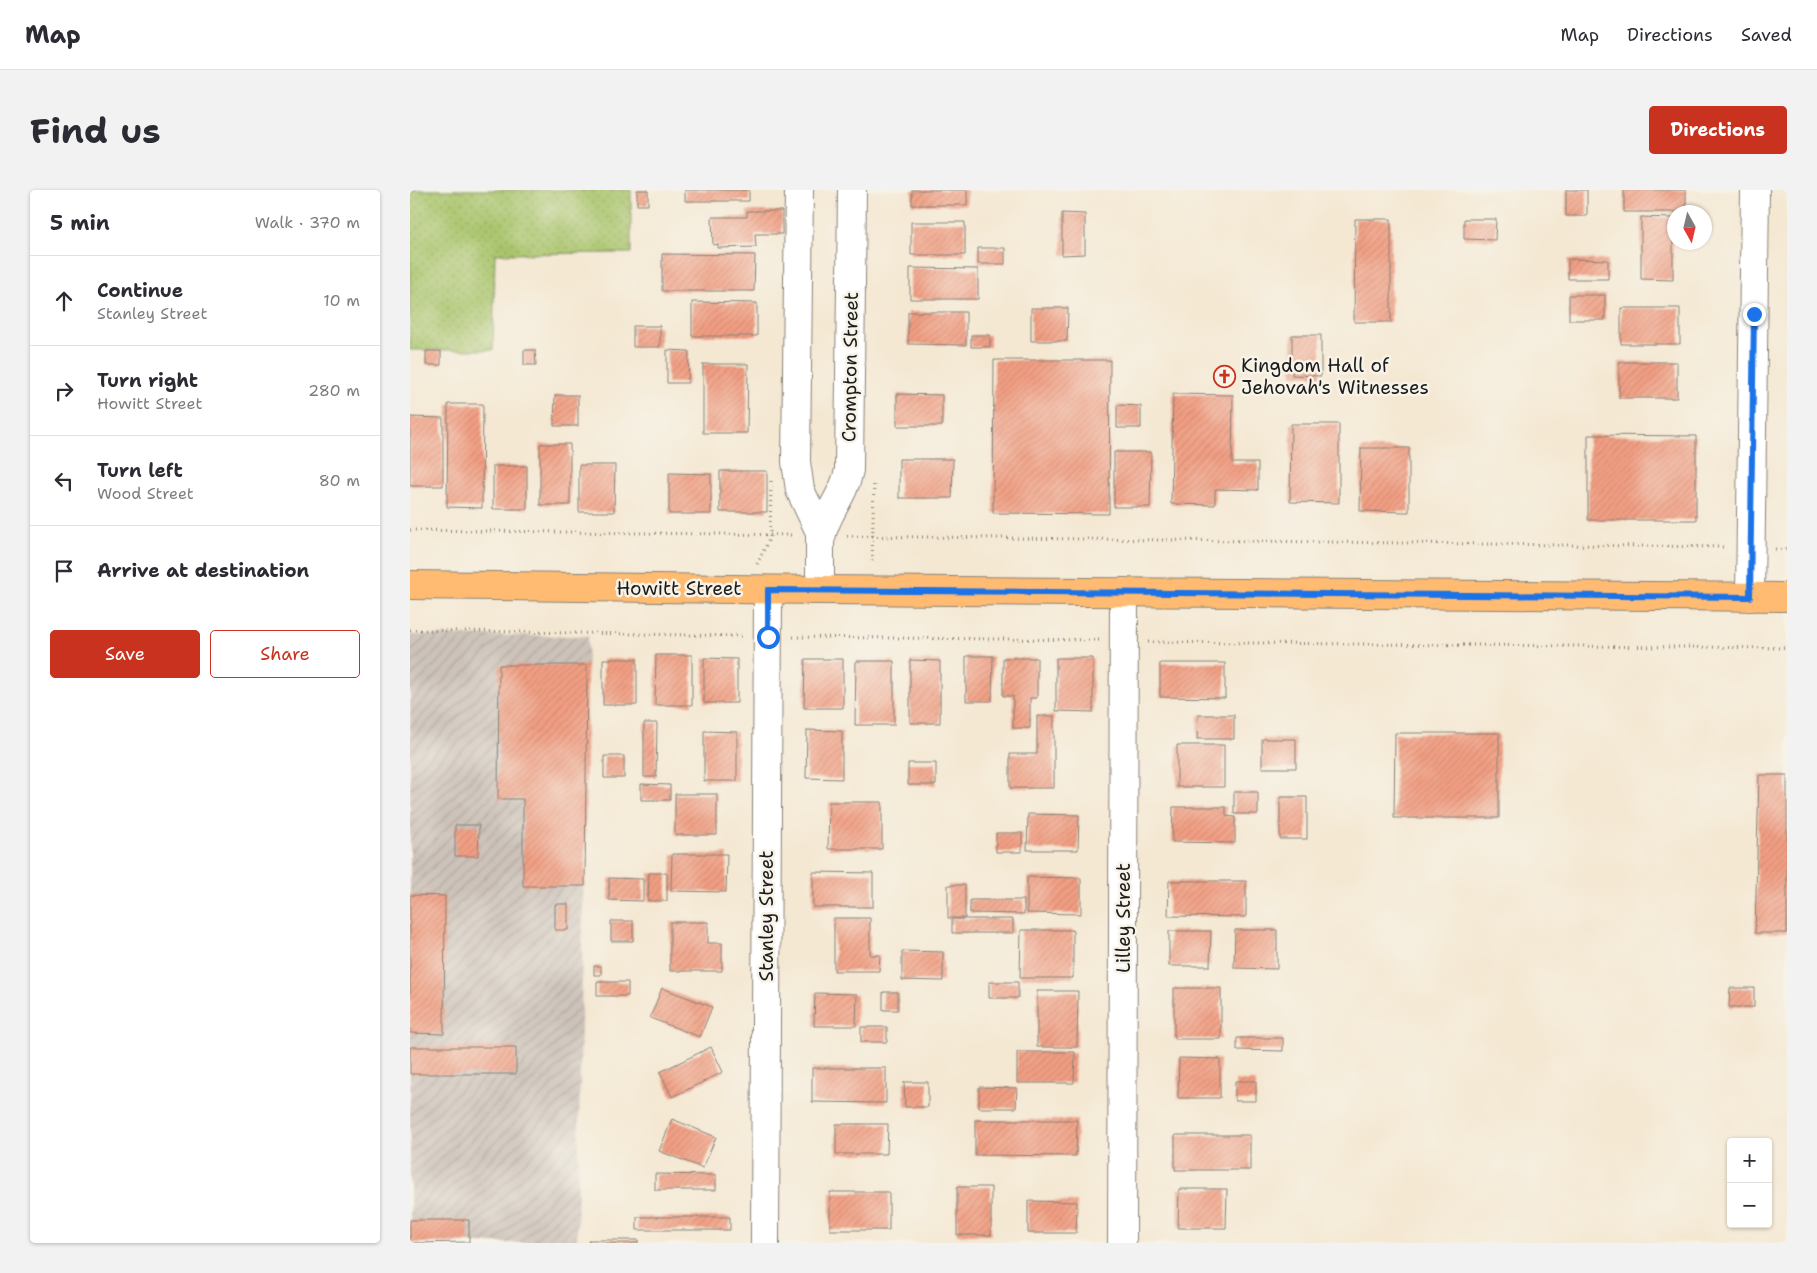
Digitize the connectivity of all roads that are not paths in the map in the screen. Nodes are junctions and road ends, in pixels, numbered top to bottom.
1 (799, 190) edge
2 (852, 190) edge
3 (1755, 190) edge
4 (821, 536) junction
5 (410, 586) edge
6 (760, 589) junction
7 (820, 590) junction
8 (1124, 592) junction
9 (1750, 597) junction
10 (1787, 597) edge
11 (764, 1243) edge
12 (1122, 1243) edge

1 - 4 street, Crompton Street
2 - 4 street, Crompton Street
3 - 9 street
4 - 7 street, Crompton Street
5 - 6 main road, Howitt Street
6 - 7 main road, Howitt Street
6 - 11 street, Stanley Street
7 - 8 main road, Howitt Street
8 - 9 main road, Howitt Street
8 - 12 street, Lilley Street
9 - 10 main road, Howitt Street

